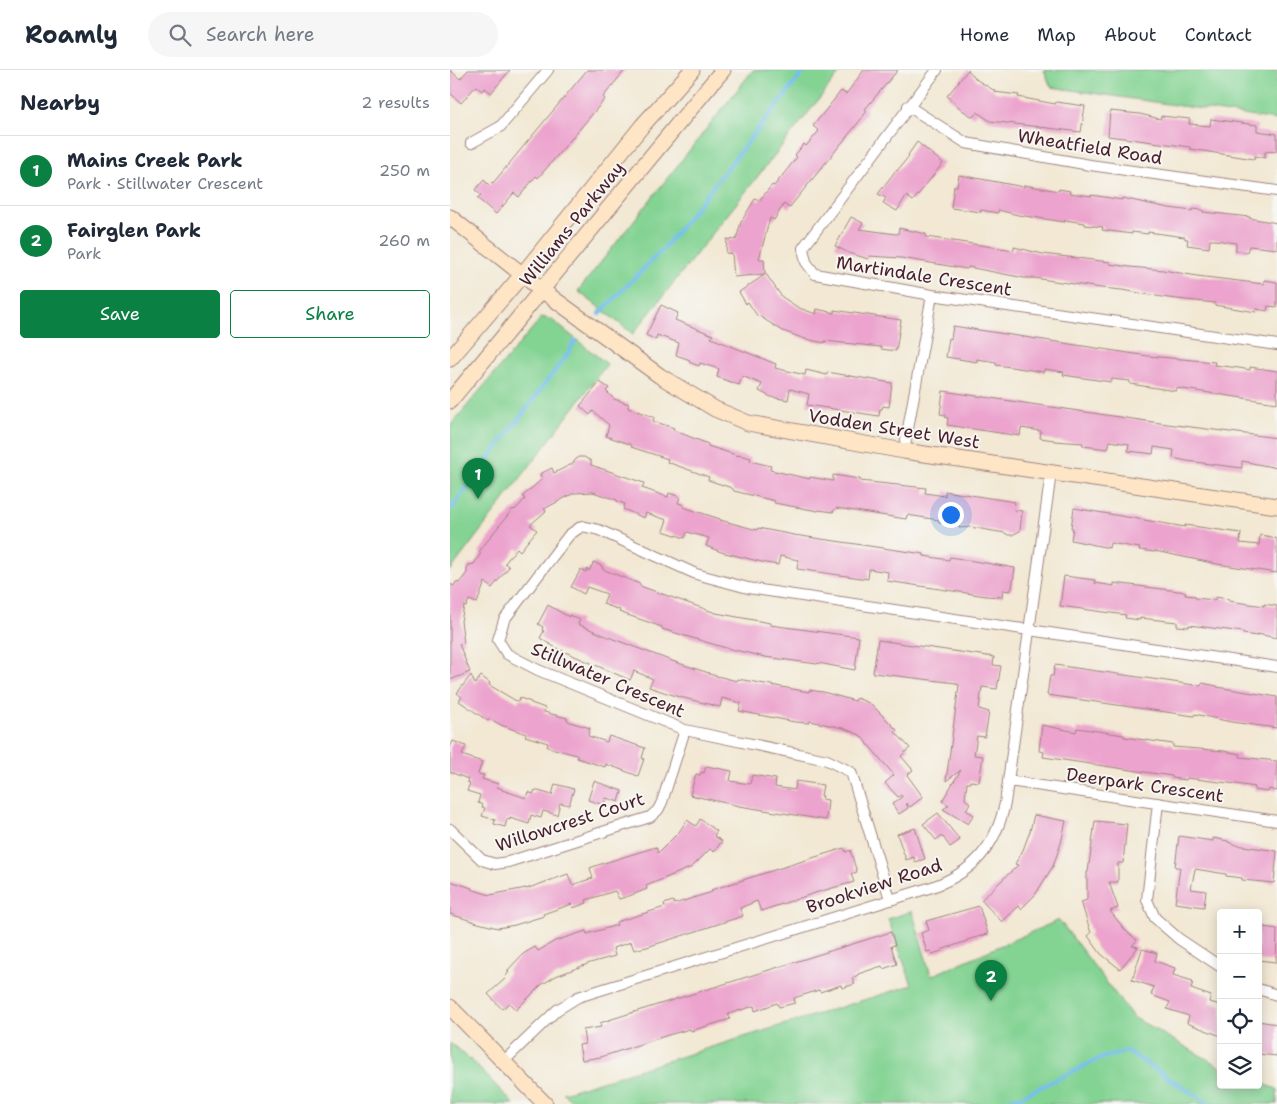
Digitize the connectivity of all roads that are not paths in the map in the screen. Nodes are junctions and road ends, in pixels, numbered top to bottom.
1 (548, 70) edge
2 (692, 70) edge
3 (723, 70) edge
4 (937, 70) edge
5 (908, 106) junction
6 (471, 143) dead end
7 (1277, 191) edge
8 (450, 217) edge
9 (522, 274) junction
10 (543, 291) junction
11 (932, 295) junction
12 (1277, 345) edge
13 (450, 359) edge
14 (450, 401) edge
15 (904, 451) junction
16 (1051, 473) junction
17 (1277, 506) edge
18 (1029, 631) junction
19 (1277, 667) edge
20 (684, 730) junction
21 (1008, 781) junction
22 (1158, 803) junction
23 (1277, 821) edge
24 (450, 829) edge
25 (890, 899) junction
26 (1217, 964) edge
27 (1262, 990) edge
28 (1277, 995) edge
29 (450, 1007) edge
30 (504, 1062) junction
31 (545, 1104) edge

1 - 6 street
2 - 9 main road, Williams Parkway
3 - 10 main road, Williams Parkway
4 - 5 street, Martindale Crescent
5 - 7 street, Wheatfield Road
5 - 11 street, Martindale Crescent
8 - 9 main road, Vodden Street West
9 - 10 main road, Vodden Street West
9 - 13 main road, Williams Parkway
10 - 14 main road, Williams Parkway
10 - 15 main road, Vodden Street West
11 - 12 street, Martindale Crescent
11 - 15 street
15 - 16 main road, Vodden Street West
16 - 17 main road, Vodden Street West
16 - 18 street, Brookview Road
18 - 19 street
18 - 20 street, Stillwater Crescent
18 - 21 street, Brookview Road
20 - 24 street, Willowcrest Court
20 - 25 street, Stillwater Crescent
21 - 22 street, Deerpark Crescent
21 - 25 street, Brookview Road
22 - 23 street, Deerpark Crescent
22 - 26 street
25 - 30 street, Brookview Road
27 - 28 street
29 - 30 main road
30 - 31 main road

